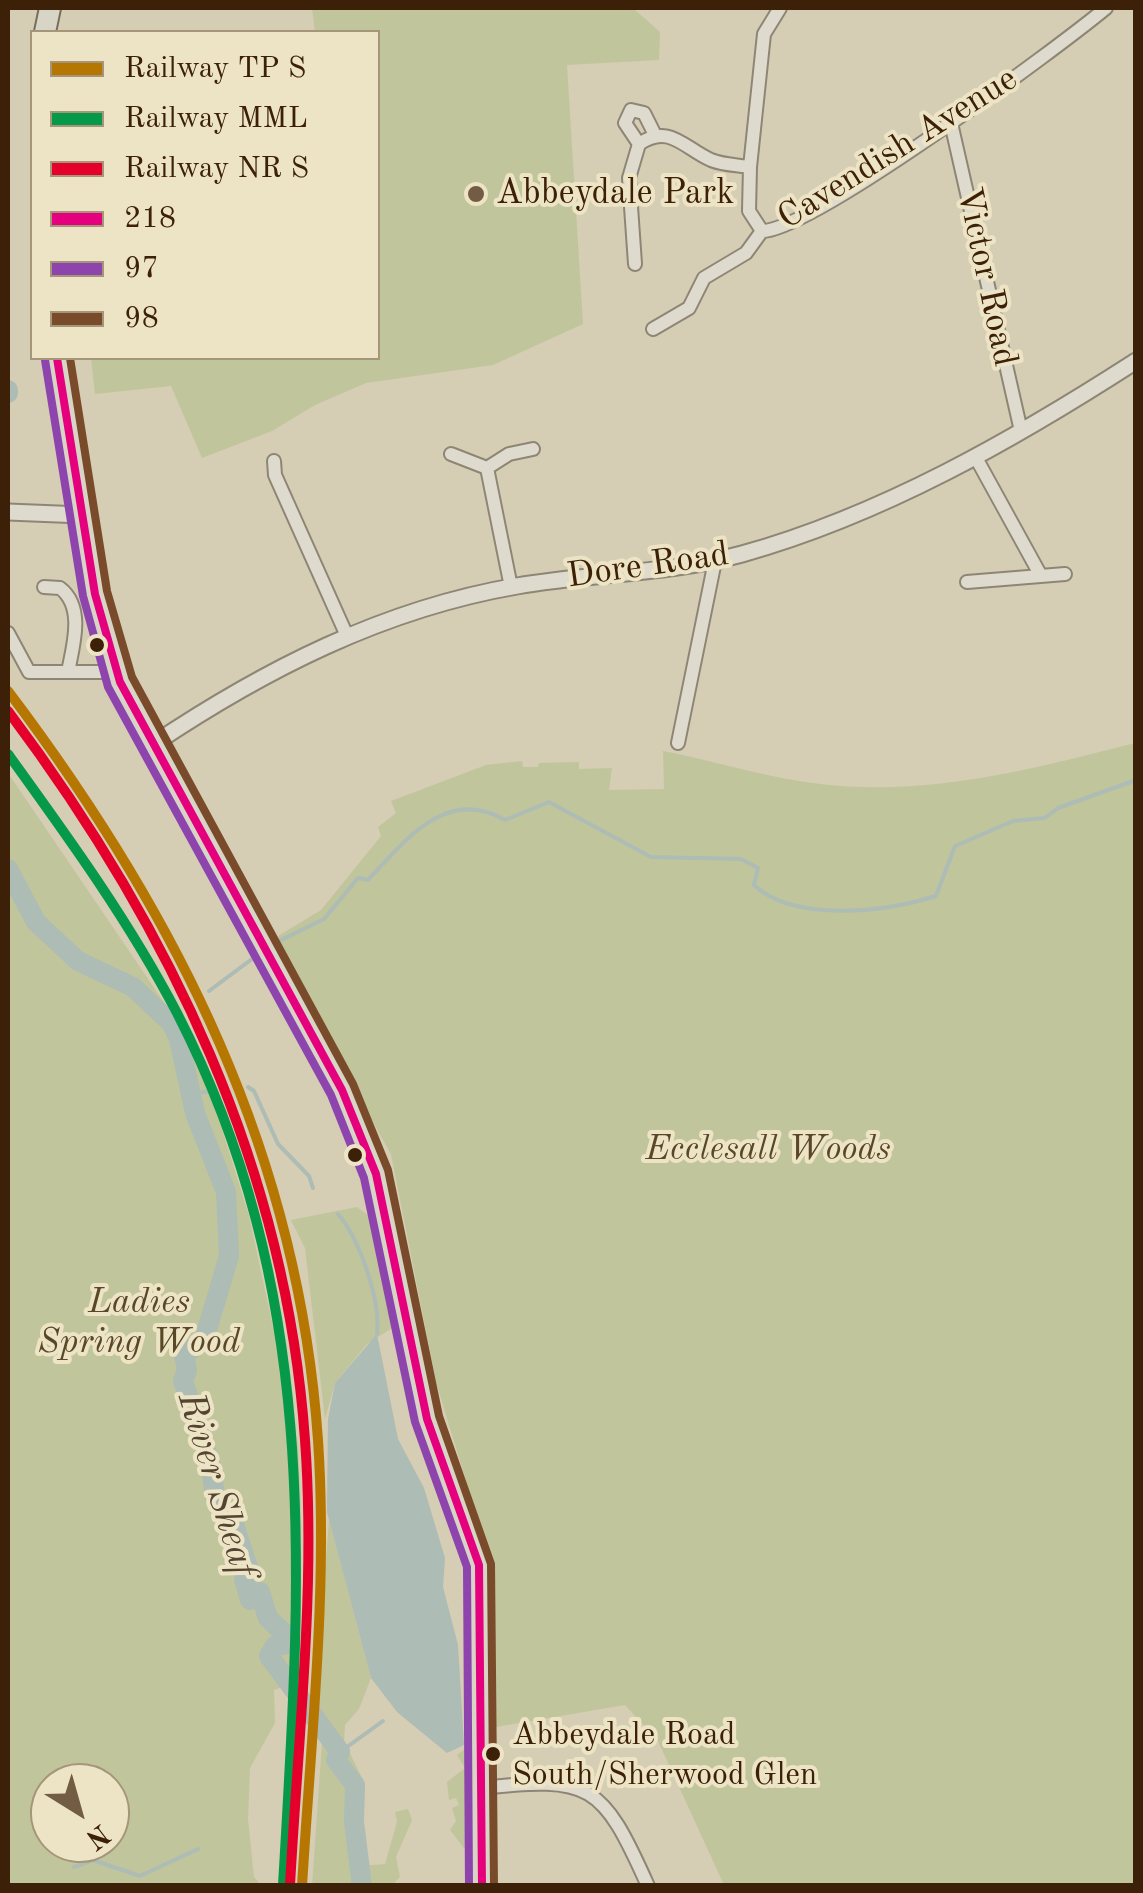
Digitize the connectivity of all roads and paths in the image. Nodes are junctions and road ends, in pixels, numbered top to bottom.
1 (780, 8) edge
2 (1106, 8) edge
3 (950, 123) junction
4 (655, 135) junction
5 (639, 144) junction
6 (750, 167) junction
7 (762, 231) junction
8 (634, 264) dead end
9 (652, 328) dead end
10 (56, 360) edge
11 (1136, 361) edge
12 (1021, 431) junction
13 (532, 450) dead end
14 (451, 454) dead end
15 (975, 456) junction
16 (274, 462) dead end
17 (487, 468) junction
18 (8, 512) edge
19 (82, 514) junction
20 (715, 560) junction
21 (1065, 574) dead end
22 (1041, 576) junction
23 (967, 582) dead end
24 (44, 587) dead end
25 (511, 587) junction
26 (8, 634) edge
27 (347, 636) junction
28 (68, 672) junction
29 (116, 672) junction
30 (678, 744) dead end
31 (152, 745) junction
32 (480, 1788) junction
33 (482, 1886) edge
34 (648, 1886) edge

1 - 6 street
2 - 3 street, Cavendish Avenue
3 - 7 street, Cavendish Avenue
3 - 12 street, Victor Road
4 - 5 street
4 - 5 street
4 - 6 street
5 - 8 street
6 - 7 street
7 - 9 street, Cavendish Avenue
10 - 19 main road
11 - 12 street, Dore Road
12 - 15 street, Dore Road
13 - 17 street
14 - 17 street
15 - 20 street, Dore Road
15 - 22 street
16 - 27 street
17 - 25 street
18 - 19 street
19 - 29 main road
20 - 25 street, Dore Road
20 - 30 street
21 - 22 street
22 - 23 street
24 - 28 street
25 - 27 street, Dore Road
26 - 28 street
27 - 31 street, Dore Road
28 - 29 street
29 - 31 main road
31 - 32 main road
32 - 33 main road
32 - 34 street

